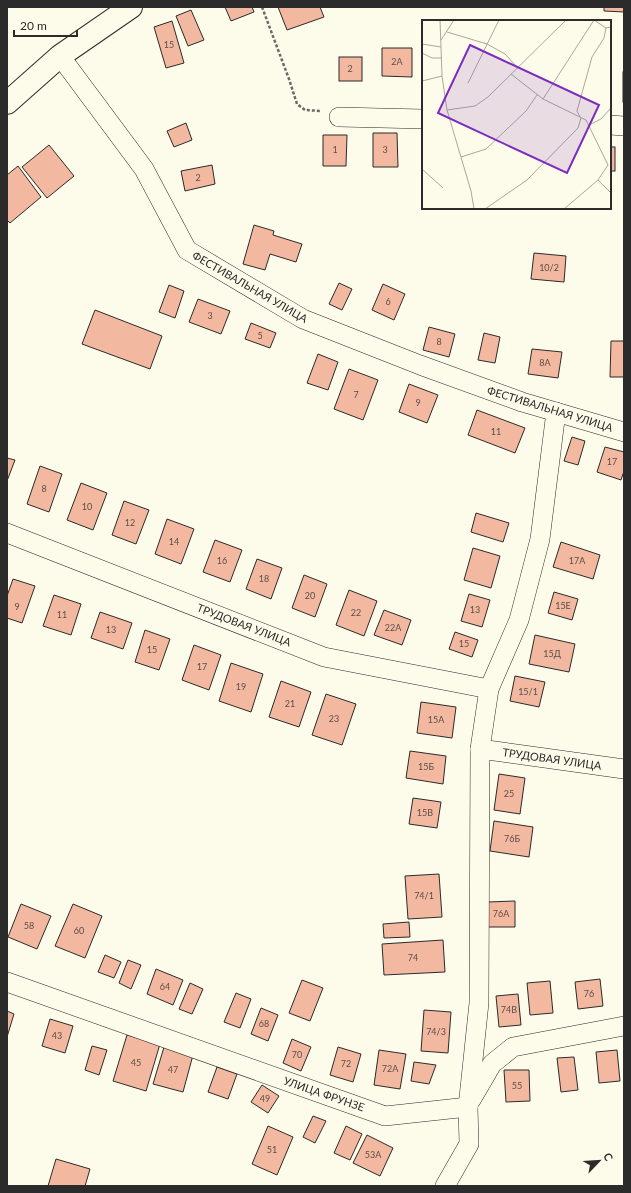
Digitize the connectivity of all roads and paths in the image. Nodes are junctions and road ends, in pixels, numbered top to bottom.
1 (131, 7) edge
2 (262, 7) edge
3 (60, 56) junction
4 (7, 103) edge
5 (339, 117) joint
6 (422, 119) edge
7 (611, 125) edge
8 (624, 126) edge
9 (556, 412) junction
10 (624, 432) edge
11 (7, 533) edge
12 (489, 689) junction
13 (480, 749) junction
14 (624, 769) edge
15 (7, 982) edge
16 (624, 1026) edge
17 (468, 1107) junction
18 (445, 1186) edge

1 - 3 street
2 - 5 path
3 - 4 street
3 - 9 street, ФЕСТИВАЛЬНАЯ УЛИЦА
5 - 6 street
7 - 8 street
9 - 10 street, ФЕСТИВАЛЬНАЯ УЛИЦА
9 - 12 street
11 - 12 street, ТРУДОВАЯ УЛИЦА
12 - 13 street
13 - 14 street, ТРУДОВАЯ УЛИЦА
13 - 17 street
15 - 17 street, УЛИЦА ФРУНЗЕ
16 - 17 street
17 - 18 street

